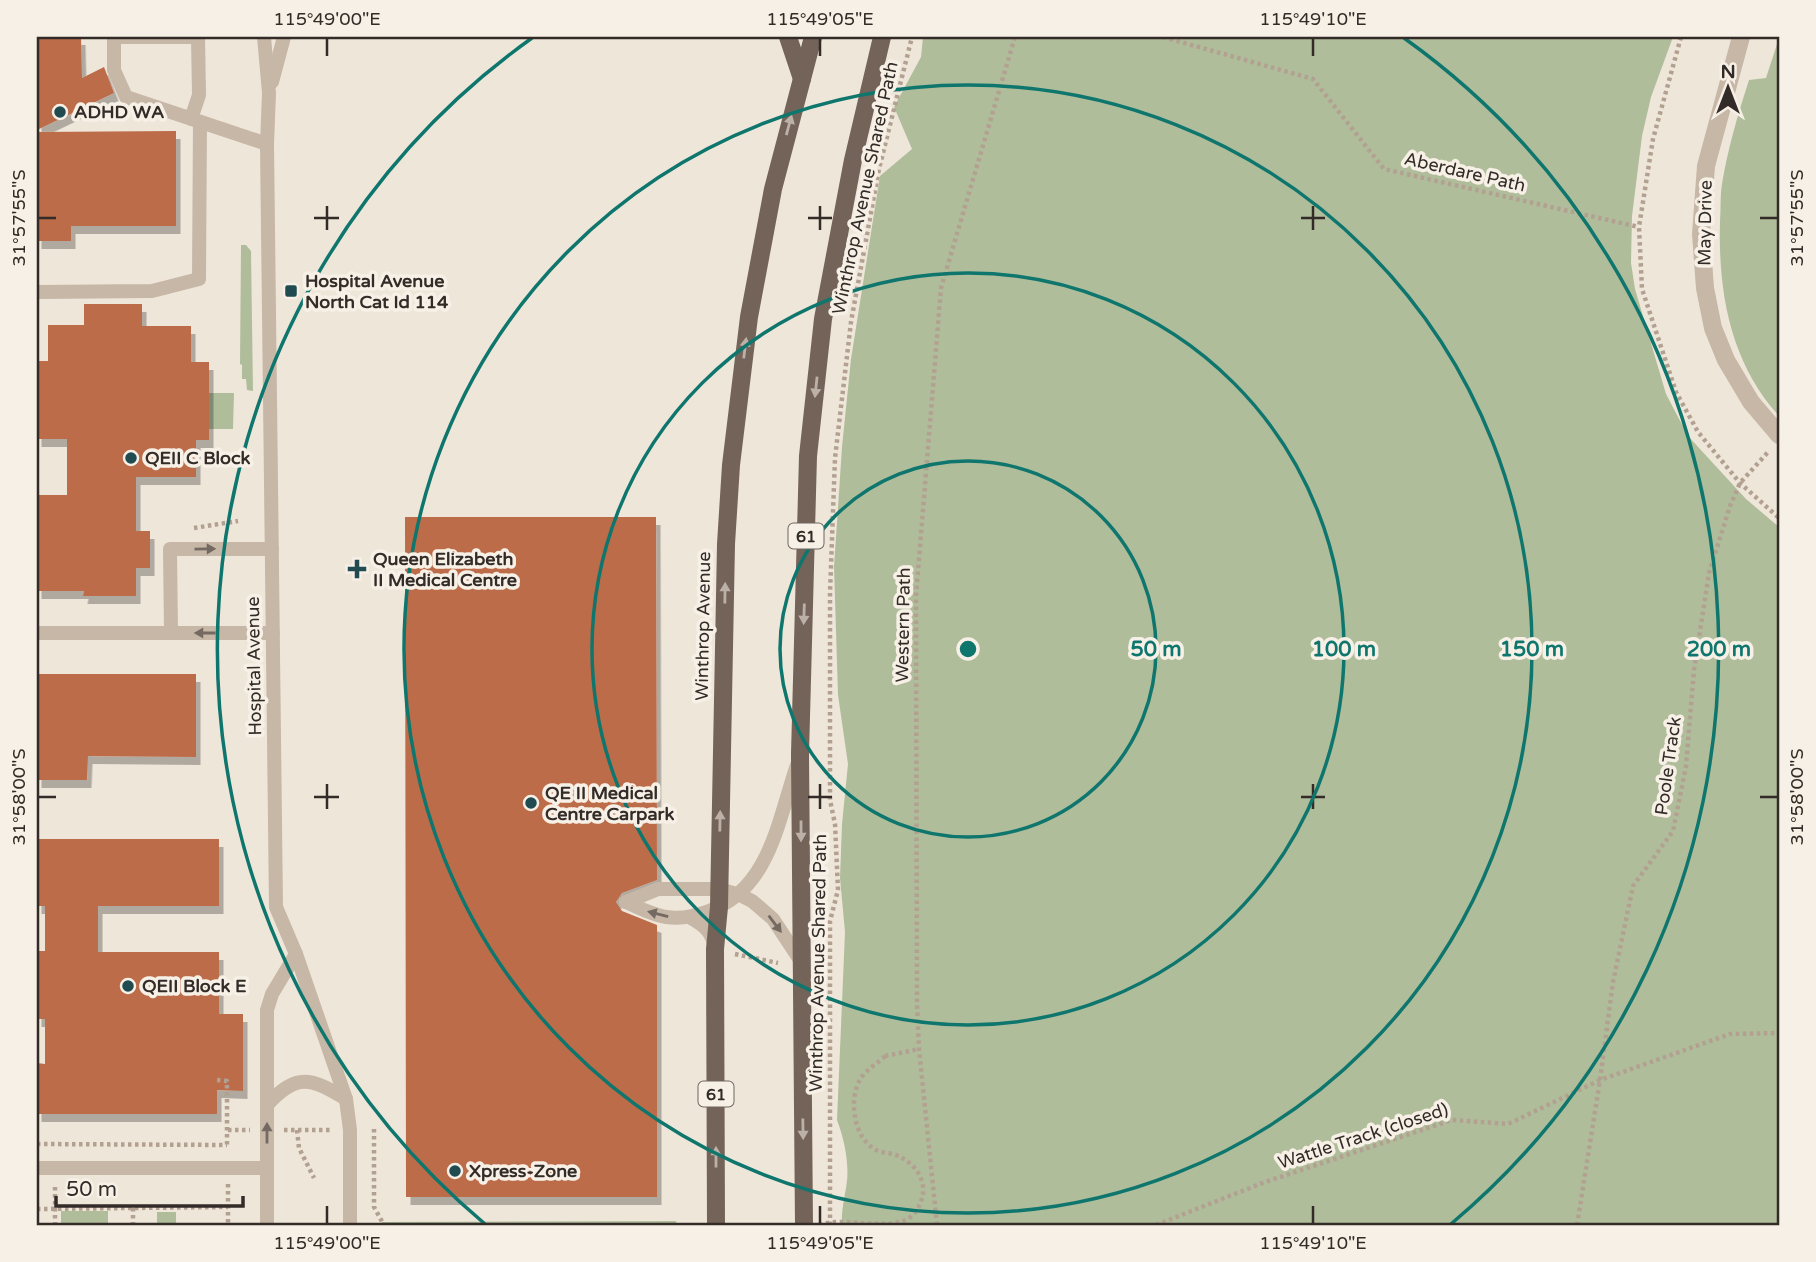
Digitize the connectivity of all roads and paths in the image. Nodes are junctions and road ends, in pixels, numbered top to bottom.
1 (264, 37) edge
2 (285, 37) edge
3 (788, 37) edge
4 (813, 37) edge
5 (882, 37) edge
6 (912, 37) edge
7 (1015, 37) edge
8 (1163, 37) edge
9 (1681, 37) edge
10 (1741, 37) edge
11 (802, 79) junction
12 (269, 93) junction
13 (196, 120) junction
14 (267, 144) junction
15 (1639, 227) junction
16 (37, 292) edge
17 (1775, 442) edge
18 (1740, 483) junction
19 (1779, 518) edge
20 (238, 521) dead end
21 (190, 528) dead end
22 (272, 549) junction
23 (172, 632) junction
24 (37, 633) edge
25 (273, 633) junction
26 (800, 754) junction
27 (740, 895) junction
28 (719, 898) junction
29 (691, 918) junction
30 (715, 949) junction
31 (296, 954) junction
32 (735, 954) dead end
33 (778, 963) dead end
34 (802, 963) junction
35 (1779, 1033) edge
36 (919, 1049) junction
37 (1600, 1080) junction
38 (346, 1098) junction
39 (267, 1105) junction
40 (374, 1129) dead end
41 (297, 1130) dead end
42 (37, 1144) edge
43 (227, 1145) dead end
44 (37, 1168) edge
45 (267, 1168) junction
46 (314, 1178) dead end
47 (228, 1207) dead end
48 (134, 1208) junction
49 (37, 1209) edge
50 (134, 1225) edge
51 (267, 1225) edge
52 (350, 1225) edge
53 (384, 1225) edge
54 (613, 1225) edge
55 (622, 1225) edge
56 (716, 1225) edge
57 (804, 1225) edge
58 (819, 1225) edge
59 (830, 1225) edge
60 (937, 1225) edge
61 (1156, 1225) edge
62 (1577, 1225) edge

1 - 12 lane, Hospital Avenue
2 - 12 lane, Hospital Avenue
3 - 11 main road
4 - 11 main road, Winthrop Avenue / 61
5 -> 26 main road, 61
6 - 59 path, Winthrop Avenue Shared Path
7 - 36 path, Western Path
8 - 15 path, Aberdare Path
9 - 15 path
10 - 17 street, May Drive
28 -> 11 main road, Winthrop Avenue / 61
12 - 14 lane, Hospital Avenue
13 - 13 lane
13 - 14 lane
13 - 16 lane
14 - 22 lane, Hospital Avenue
15 - 18 path
17 - 18 path, Poole Track
18 - 19 path
18 - 37 path, Poole Track
20 - 21 path
23 -> 22 lane
22 - 25 lane, Hospital Avenue
23 - 24 lane
25 -> 23 lane
25 - 31 lane, Hospital Avenue
26 - 27 lane
26 -> 34 main road, 61
27 - 28 lane
27 -> 34 lane
28 - 29 lane
29 -> 28 lane
28 - 30 main road, Winthrop Avenue / 61
29 - 30 lane
56 -> 30 main road, Winthrop Avenue / 61
31 - 38 lane, Hospital Avenue
31 - 39 lane
32 - 33 path
34 -> 57 main road, 61
35 - 37 path, Wattle Track (closed)
36 - 58 path, bridge
36 - 60 path, Western Path
37 - 61 path, Wattle Track (closed)
37 - 62 path, Poole Track
38 - 39 lane
38 - 52 lane, Hospital Avenue
45 -> 39 lane
40 - 53 path
41 - 46 path
42 - 43 path
44 - 45 lane
45 - 51 lane
47 - 48 path
48 - 49 path
48 - 50 path
54 - 55 path

